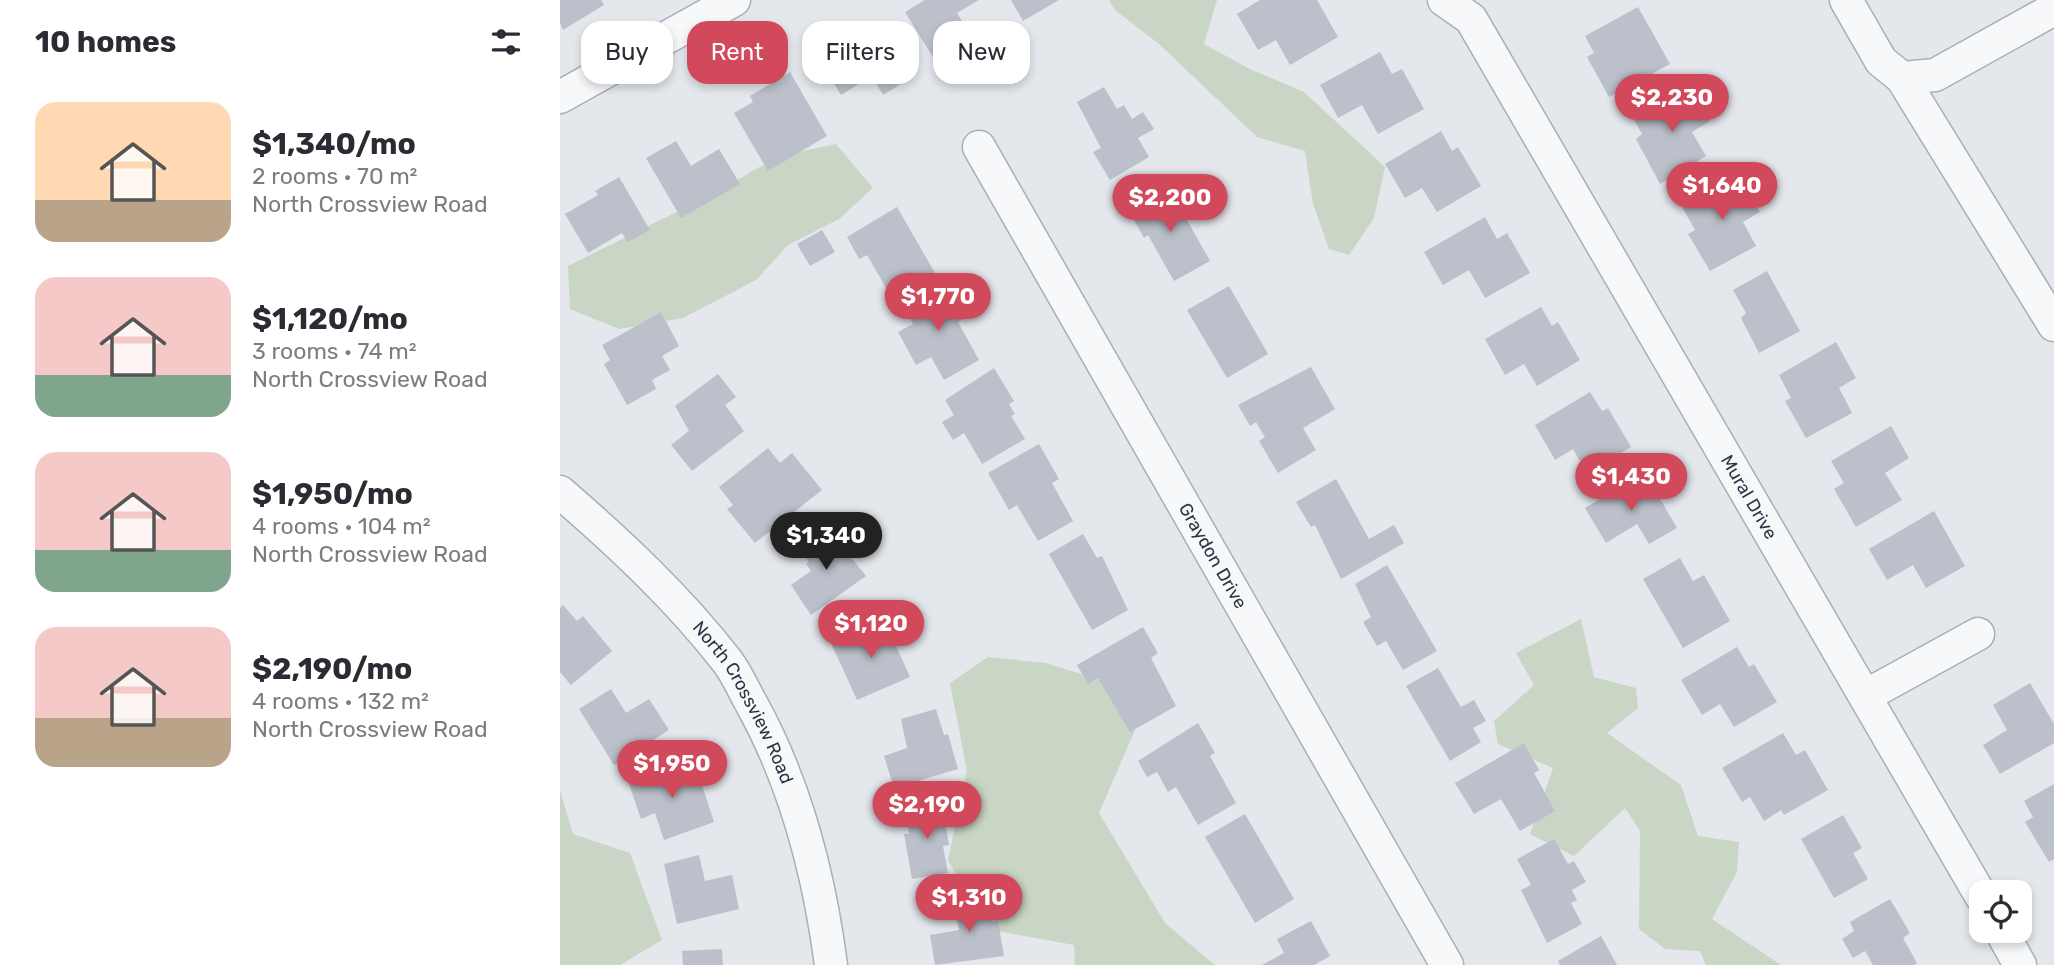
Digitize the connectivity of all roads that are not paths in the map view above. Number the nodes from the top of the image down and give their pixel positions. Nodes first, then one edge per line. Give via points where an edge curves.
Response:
1 (734, 0) edge
2 (1444, 0) edge
3 (1846, 0) edge
4 (2054, 9) edge
5 (1902, 78) junction
6 (560, 97) edge
7 (979, 148) dead end
8 (2054, 325) edge
9 (560, 492) edge
10 (1978, 634) dead end
11 (1867, 695) junction
12 (1972, 880) edge
13 (2008, 943) edge
14 (831, 965) edge
15 (1447, 965) edge
16 (2020, 965) edge

1 - 6 street
2 - 11 street, Mural Drive via 1471,19
3 - 5 street via 1881,61
4 - 5 street via 1935,75
5 - 8 street
7 - 15 street, Graydon Drive
9 - 14 street, North Crossview Road via 641,563 729,663 790,785 822,896
10 - 11 street
11 - 12 street, Mural Drive
13 - 16 street

